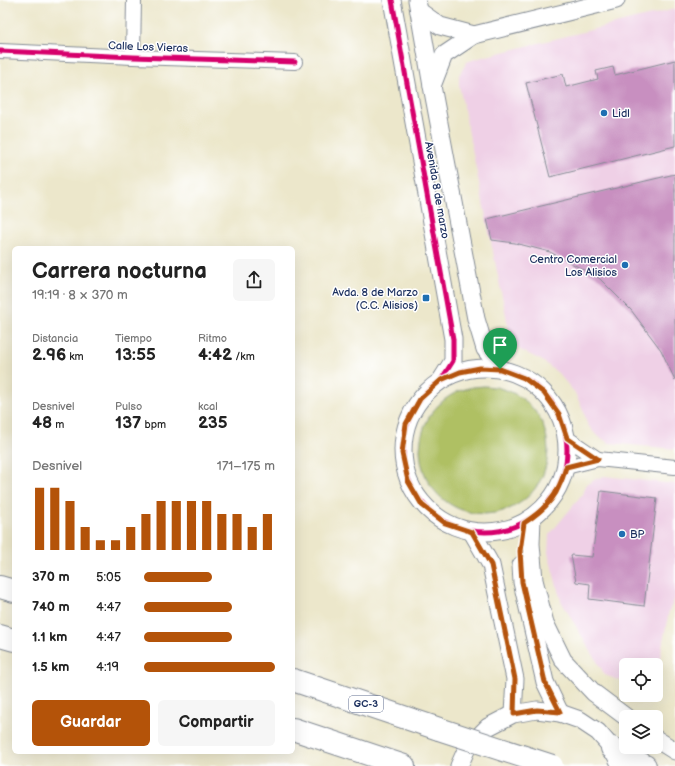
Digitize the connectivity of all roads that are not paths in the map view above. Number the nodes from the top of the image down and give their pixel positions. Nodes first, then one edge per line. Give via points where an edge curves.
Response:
1 (134, 0) edge
2 (392, 0) edge
3 (616, 0) edge
4 (418, 6) edge
5 (474, 35) junction
6 (0, 51) edge
7 (133, 57) junction
8 (295, 62) dead end
9 (432, 86) junction
10 (500, 369) junction
11 (441, 380) junction
12 (567, 438) junction
13 (598, 459) junction
14 (566, 467) junction
15 (675, 467) edge
16 (528, 521) junction
17 (472, 532) junction
18 (0, 588) edge
19 (12, 591) edge
20 (0, 636) edge
21 (12, 639) edge
22 (295, 681) edge
23 (560, 712) junction
24 (619, 712) edge
25 (514, 714) junction
26 (295, 730) edge
27 (663, 743) edge
28 (675, 751) edge
29 (616, 757) edge
30 (404, 766) edge
31 (458, 766) edge
32 (552, 766) edge
33 (645, 766) edge

1 - 7 street
2 - 11 street, Avenida 8 de marzo via 453,339 453,360
3 - 5 street
4 - 5 street via 440,26
4 - 9 street, Avenida 8 de marzo
5 - 9 street via 444,55
6 - 7 street, Calle Los Vieras
7 - 8 street, Calle Los Vieras
9 - 10 street, Avenida 8 de marzo via 476,319 485,349
10 - 11 street via 480,368 460,372
10 - 12 street via 524,378 544,393 559,414
11 - 17 street via 420,399 406,424 403,460 408,481 422,505 445,523
12 - 13 street
12 - 14 street
13 - 14 street
13 - 15 street
14 - 16 street via 559,488 547,505
16 - 17 street via 499,532
16 - 23 street via 520,551 522,582 545,682
16 - 24 street via 534,580 545,623 563,660 594,693
17 - 25 street via 491,565 515,679
18 - 19 highway
20 - 21 highway
22 - 32 highway, GC-3, bridge
23 - 25 street via 537,710
23 - 29 street via 580,720 598,732
25 - 31 street via 488,727 467,748
26 - 30 highway
27 - 28 street
29 - 33 highway

